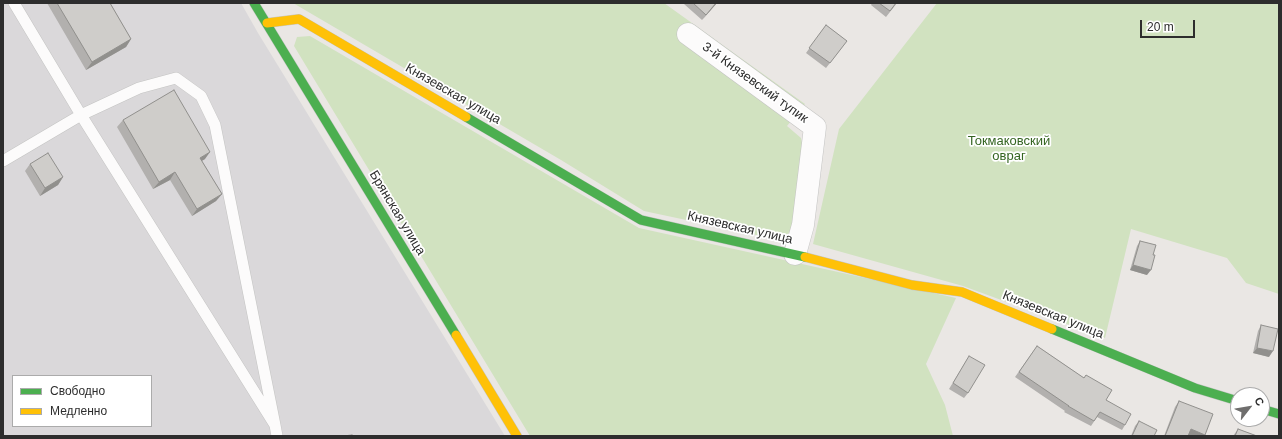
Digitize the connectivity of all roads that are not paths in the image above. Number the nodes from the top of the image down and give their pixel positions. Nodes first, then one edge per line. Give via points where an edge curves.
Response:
1 (14, 3) edge
2 (254, 3) edge
3 (267, 23) junction
4 (688, 34) dead end
5 (81, 115) junction
6 (3, 161) edge
7 (795, 254) junction
8 (1230, 399) edge
9 (276, 431) edge
10 (517, 436) edge

1 - 5 lane
2 - 3 street, Брянская улица
3 - 7 street, Князевская улица via 299,19 641,220
3 - 10 street, Брянская улица
4 - 7 street, 3-й Князевский тупик via 815,127 803,226
5 - 6 lane
5 - 9 lane
5 - 9 lane via 139,88 176,78 201,96 215,125
7 - 8 street, Князевская улица via 912,286 962,292 1195,388

